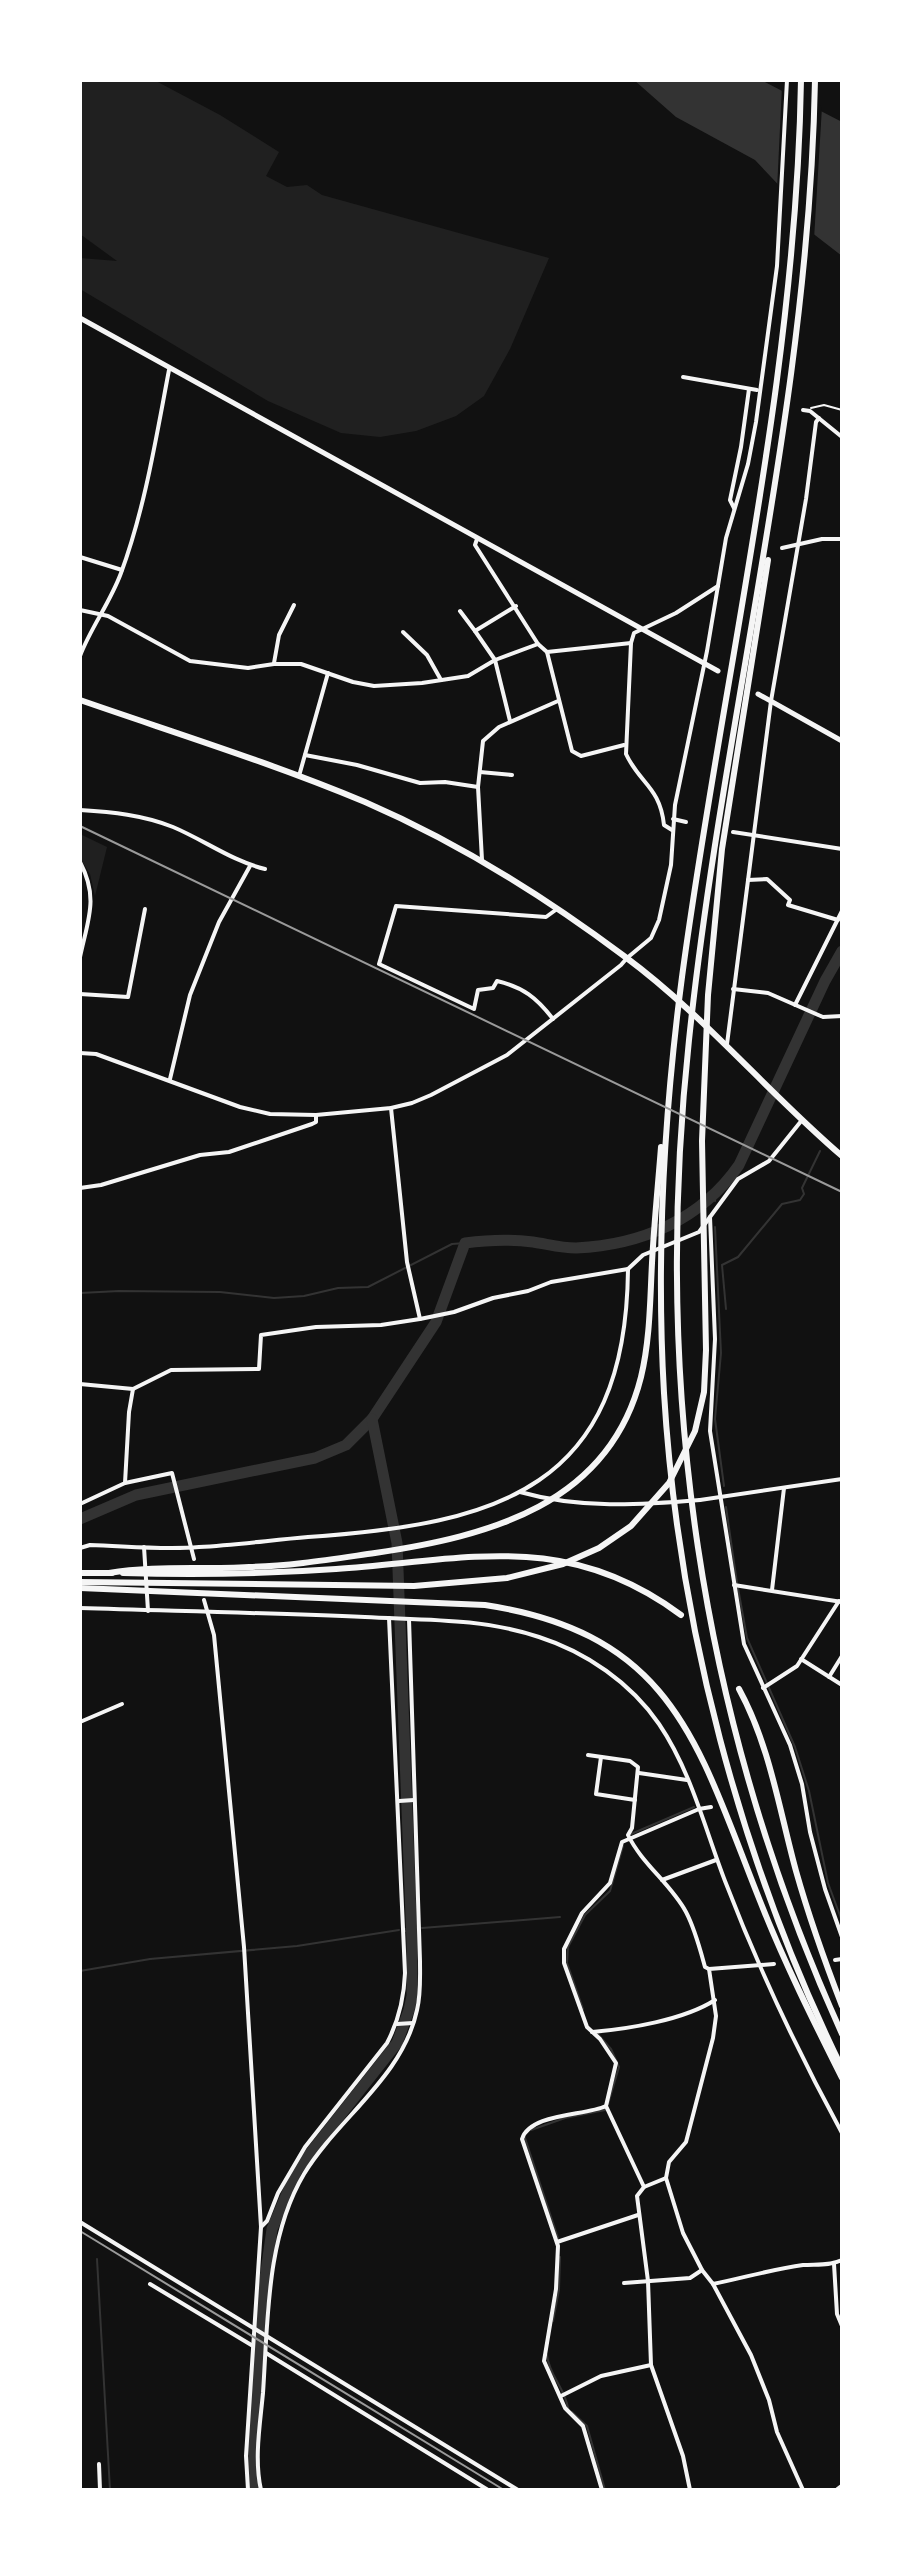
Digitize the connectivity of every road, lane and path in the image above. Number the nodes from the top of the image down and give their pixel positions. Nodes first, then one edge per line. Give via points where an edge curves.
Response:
1 (787, 80) edge
2 (801, 80) edge
3 (815, 80) edge
4 (80, 318) edge
5 (169, 370) junction
6 (683, 377) dead end
7 (749, 389) junction
8 (757, 390) dead end
9 (803, 410) dead end
10 (810, 410) junction
11 (842, 410) edge
12 (819, 418) junction
13 (842, 437) edge
14 (779, 469) junction
15 (734, 508) junction
16 (477, 539) junction
17 (842, 539) edge
18 (799, 545) junction
19 (782, 548) dead end
20 (80, 557) edge
21 (122, 570) junction
22 (718, 586) junction
23 (294, 605) dead end
24 (516, 606) junction
25 (80, 610) edge
26 (460, 611) dead end
27 (101, 614) junction
28 (641, 630) junction
29 (475, 631) junction
30 (403, 632) dead end
31 (631, 643) junction
32 (538, 644) junction
33 (547, 652) junction
34 (80, 656) edge
35 (495, 660) junction
36 (274, 664) junction
37 (704, 664) junction
38 (718, 671) dead end
39 (328, 673) junction
40 (441, 680) junction
41 (758, 694) dead end
42 (80, 700) edge
43 (558, 701) junction
44 (771, 701) junction
45 (510, 721) junction
46 (842, 741) edge
47 (625, 744) junction
48 (305, 755) junction
49 (480, 772) junction
50 (512, 775) dead end
51 (299, 776) junction
52 (478, 787) junction
53 (80, 810) edge
54 (673, 819) junction
55 (686, 822) dead end
56 (672, 830) junction
57 (733, 832) dead end
58 (754, 834) junction
59 (842, 849) edge
60 (80, 862) edge
61 (482, 862) junction
62 (250, 866) junction
63 (265, 869) dead end
64 (748, 880) junction
65 (145, 909) dead end
66 (557, 909) junction
67 (842, 911) edge
68 (80, 919) edge
69 (88, 919) junction
70 (838, 920) junction
71 (80, 957) edge
72 (627, 958) junction
73 (842, 983) edge
74 (733, 989) junction
75 (80, 994) edge
76 (842, 995) edge
77 (796, 1005) junction
78 (842, 1016) edge
79 (553, 1019) junction
80 (675, 1037) junction
81 (727, 1044) junction
82 (80, 1052) edge
83 (170, 1079) junction
84 (391, 1108) junction
85 (316, 1115) junction
86 (802, 1120) junction
87 (842, 1156) edge
88 (80, 1188) edge
89 (710, 1217) junction
90 (628, 1269) junction
91 (420, 1319) junction
92 (80, 1384) edge
93 (133, 1389) junction
94 (842, 1479) edge
95 (125, 1483) junction
96 (784, 1488) junction
97 (519, 1492) junction
98 (719, 1498) junction
99 (80, 1504) edge
100 (144, 1547) junction
101 (80, 1548) edge
102 (191, 1548) junction
103 (194, 1559) dead end
104 (153, 1571) junction
105 (80, 1573) edge
106 (80, 1585) edge
107 (734, 1585) junction
108 (154, 1586) junction
109 (772, 1590) junction
110 (204, 1600) dead end
111 (840, 1601) edge
112 (80, 1608) edge
113 (148, 1611) junction
114 (207, 1611) junction
115 (681, 1615) dead end
116 (391, 1618) junction
117 (407, 1619) junction
118 (842, 1656) edge
119 (801, 1659) junction
120 (829, 1677) junction
121 (842, 1685) edge
122 (766, 1686) junction
123 (739, 1689) dead end
124 (122, 1704) dead end
125 (80, 1722) edge
126 (588, 1755) dead end
127 (601, 1757) junction
128 (639, 1773) junction
129 (687, 1780) junction
130 (802, 1784) junction
131 (792, 1788) dead end
132 (413, 1800) junction
133 (635, 1800) junction
134 (400, 1801) junction
135 (711, 1807) dead end
136 (699, 1809) junction
137 (630, 1838) junction
138 (717, 1859) junction
139 (662, 1880) junction
140 (842, 1937) edge
141 (842, 1959) edge
142 (835, 1960) dead end
143 (774, 1964) dead end
144 (759, 1965) junction
145 (709, 1969) junction
146 (715, 2000) junction
147 (842, 2006) edge
148 (412, 2023) junction
149 (399, 2024) junction
150 (592, 2032) junction
151 (842, 2034) edge
152 (842, 2068) edge
153 (842, 2078) edge
154 (606, 2106) junction
155 (842, 2133) edge
156 (666, 2178) junction
157 (644, 2187) junction
158 (639, 2215) junction
159 (80, 2222) edge
160 (261, 2227) junction
161 (557, 2242) junction
162 (842, 2260) edge
163 (834, 2264) junction
164 (702, 2270) junction
165 (648, 2281) junction
166 (624, 2283) dead end
167 (150, 2284) dead end
168 (713, 2284) junction
169 (842, 2326) edge
170 (254, 2330) junction
171 (266, 2337) junction
172 (253, 2346) junction
173 (266, 2353) junction
174 (651, 2365) junction
175 (561, 2396) junction
176 (99, 2464) dead end
177 (100, 2490) edge
178 (248, 2490) edge
179 (261, 2490) edge
180 (488, 2490) edge
181 (518, 2490) edge
182 (602, 2490) edge
183 (690, 2490) edge
184 (803, 2490) edge

1 - 15 street via 777,266 764,374 748,464
2 - 80 highway via 795,216 778,377
3 - 14 highway via 808,217
4 - 5 main road
5 - 16 main road
5 - 21 street
6 - 7 street
7 - 8 street
7 - 15 street via 730,500
9 - 10 street
10 - 11 lane via 824,405
10 - 12 street
12 - 13 street
12 - 18 street
14 - 108 highway via 722,849 702,1141 706,1372 701,1413 678,1468 659,1497 599,1548 507,1578 414,1586
14 - 151 highway via 695,986 680,1141 679,1387 713,1641 747,1779 795,1924
15 - 22 street
16 - 24 street via 475,545
16 - 28 main road
17 - 18 street
18 - 19 street
18 - 44 street
20 - 21 street
21 - 27 street
22 - 28 street
22 - 37 street
23 - 36 street via 279,635
24 - 29 street
24 - 32 street
25 - 27 street
26 - 29 street
27 - 34 street
27 - 36 street via 190,661 248,668
28 - 31 street
28 - 37 main road
29 - 35 street
30 - 40 street via 427,655
31 - 33 street
31 - 47 street
32 - 33 street
32 - 35 street
33 - 43 street
35 - 40 street via 468,676
35 - 45 street
36 - 39 street via 301,664
37 - 38 main road
37 - 54 street
39 - 40 street via 374,686
39 - 48 street
41 - 44 main road
42 - 51 highway
43 - 45 street
43 - 47 street via 572,751 581,756
44 - 46 main road
44 - 58 street
45 - 49 street via 483,741
47 - 56 street via 630,763 653,790 664,825
48 - 51 street
48 - 52 street via 420,783
49 - 50 street
49 - 52 street
51 - 61 highway via 379,809
52 - 61 street
53 - 62 street via 136,815
54 - 55 street
54 - 56 street
56 - 72 street via 671,865 659,920 651,938
57 - 58 street
58 - 59 street
58 - 64 street
60 - 69 street via 91,884
61 - 66 highway
62 - 63 street
62 - 83 street via 219,922 190,995
64 - 70 street via 767,879 790,900 788,905
64 - 74 street
65 - 75 street via 128,997
66 - 72 highway
66 - 79 street via 546,917 396,906 379,964 474,1009 481,988 493,988 497,981 516,986 537,998
67 - 70 street
68 - 69 street
69 - 71 street
70 - 77 street
72 - 79 street
72 - 81 highway
73 - 76 street
74 - 77 street via 768,993
74 - 81 street
77 - 78 street via 828,1018
79 - 84 street via 507,1055 431,1095
80 - 104 highway via 648,1336 634,1400 598,1459 564,1492 533,1512 475,1534 397,1550 251,1567
80 - 152 highway via 662,1257 664,1389 676,1511 696,1627 733,1782 783,1930
81 - 86 highway
82 - 83 street
83 - 85 street via 255,1110
84 - 85 street
84 - 91 street via 407,1262
85 - 88 street via 312,1124 245,1148
86 - 87 highway
86 - 89 street via 769,1161 738,1179
89 - 90 street via 699,1232 643,1255
89 - 98 street via 715,1339 710,1420
90 - 91 street via 551,1282
90 - 97 street via 623,1343 603,1407 556,1470
91 - 93 street via 261,1335 259,1369 171,1370
92 - 93 street
93 - 95 street
94 - 96 street
95 - 99 street
95 - 102 street via 172,1474
96 - 98 street
96 - 109 street
97 - 98 street via 572,1504 632,1506
97 - 102 street via 489,1506 402,1528
98 - 107 street
100 - 101 street
100 - 102 street
100 - 113 street
102 - 103 street
104 - 105 highway
104 - 115 highway via 300,1572 481,1555 529,1556 602,1570
106 - 108 highway
107 - 109 street
107 - 122 street via 744,1644
108 - 153 highway via 485,1605 555,1621 615,1651 658,1690 692,1736 766,1917
109 - 111 street
110 - 114 street
111 - 119 street
112 - 113 street
113 - 114 street
114 - 116 street
114 - 160 street via 214,1635 244,1950
116 - 117 street
116 - 134 street
117 - 129 street via 516,1631 598,1665 649,1710
117 - 132 street
118 - 120 street
119 - 120 street
119 - 122 street
120 - 121 street
122 - 130 street
123 - 147 highway via 764,1744 804,1897
124 - 125 street
126 - 127 street
127 - 128 street via 634,1762
127 - 133 street via 596,1794
128 - 129 street
128 - 133 street
129 - 136 street
130 - 131 street
130 - 140 street via 821,1875
132 - 134 street
132 - 148 street via 420,1961 418,2008
133 - 137 street
134 - 149 street via 405,1973
135 - 136 street
136 - 137 street
136 - 138 street
137 - 139 street
137 - 150 street via 619,1847 610,1883 582,1913 564,1949 564,1963
138 - 139 street
138 - 144 street
139 - 145 street via 686,1912
141 - 142 street
143 - 144 street
144 - 145 street
144 - 155 street
145 - 146 street
146 - 150 street via 650,2022
146 - 156 street via 713,2038 688,2134 669,2162
148 - 149 street
148 - 171 street via 390,2067 318,2151 293,2193 281,2227
149 - 160 street via 305,2147
150 - 154 street via 617,2067
154 - 157 street
154 - 161 street via 561,2116 522,2135
156 - 157 street
156 - 164 street via 683,2233
157 - 158 street via 637,2196
158 - 161 street
158 - 165 street
159 - 170 street
160 - 170 street
161 - 175 street via 556,2289 544,2355
162 - 163 street
163 - 168 street
163 - 169 street
164 - 165 street via 690,2278
164 - 168 street
165 - 166 street
165 - 174 street
167 - 172 street
168 - 184 street via 751,2355
170 - 171 street
170 - 172 street
171 - 173 street
171 - 181 street
172 - 178 street
173 - 179 street via 257,2463
173 - 180 street
174 - 175 street via 601,2376
174 - 183 street
175 - 182 street via 568,2414 583,2426
176 - 177 street

